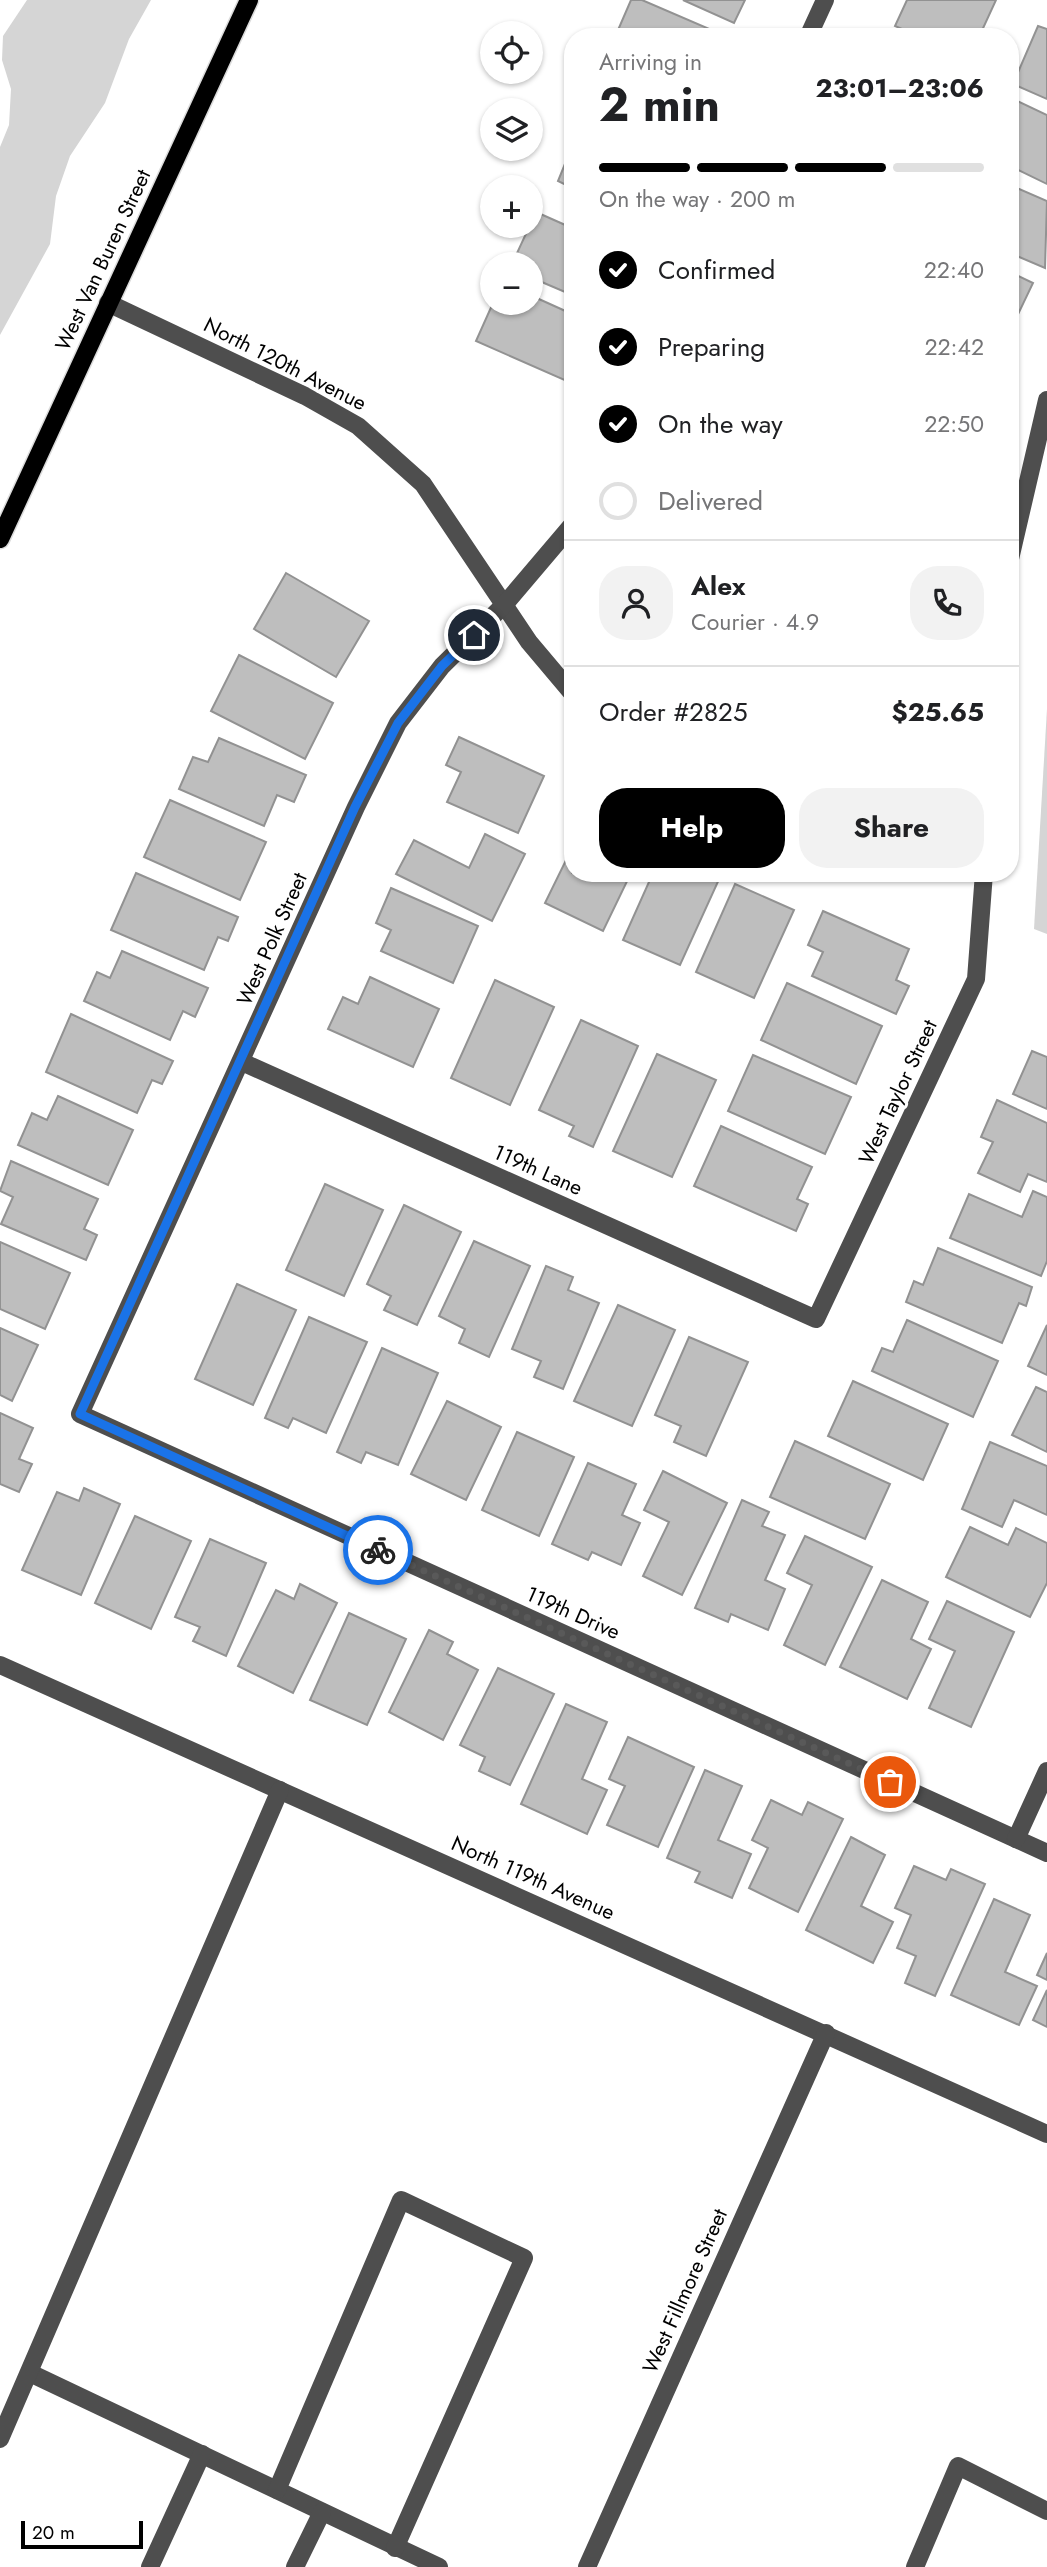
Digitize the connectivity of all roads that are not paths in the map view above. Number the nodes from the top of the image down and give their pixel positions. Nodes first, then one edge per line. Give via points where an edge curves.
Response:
1 (248, 0) edge
2 (825, 0) edge
3 (812, 28) edge
4 (108, 303) junction
5 (1047, 400) edge
6 (1019, 520) edge
7 (564, 534) edge
8 (0, 539) edge
9 (505, 604) junction
10 (564, 684) edge
11 (983, 882) edge
12 (242, 1062) junction
13 (816, 1320) joint
14 (80, 1414) joint
15 (0, 1665) edge
16 (1047, 1771) edge
17 (280, 1790) junction
18 (1016, 1839) junction
19 (1047, 1853) edge
20 (825, 2033) junction
21 (1047, 2134) edge
22 (30, 2373) junction
23 (0, 2439) edge
24 (202, 2454) junction
25 (277, 2490) junction
26 (1047, 2511) edge
27 (322, 2512) junction
28 (395, 2548) junction
29 (150, 2567) edge
30 (295, 2567) edge
31 (439, 2567) edge
32 (587, 2567) edge
33 (915, 2567) edge

1 - 4 main road, West Van Buren Street
2 - 3 street
4 - 8 main road, West Van Buren Street
4 - 9 street, North 120th Avenue via 305,396 358,426 423,484
5 - 6 street
7 - 9 street, West Polk Street
9 - 10 street, North 120th Avenue
9 - 12 street, West Polk Street via 442,666 398,723 355,807
11 - 13 street, West Taylor Street via 976,979
12 - 13 street, 119th Lane
12 - 14 street, West Polk Street
14 - 18 street, 119th Drive
15 - 17 street, North 119th Avenue
16 - 18 street
17 - 20 street, North 119th Avenue
17 - 22 street
18 - 19 street, 119th Drive
20 - 21 street, North 119th Avenue
20 - 32 street, West Fillmore Street
22 - 23 street
22 - 24 street
24 - 25 street
24 - 29 street
25 - 27 street
25 - 28 street via 401,2200 524,2258
26 - 33 street via 958,2466
27 - 28 street
27 - 30 street
28 - 31 street

